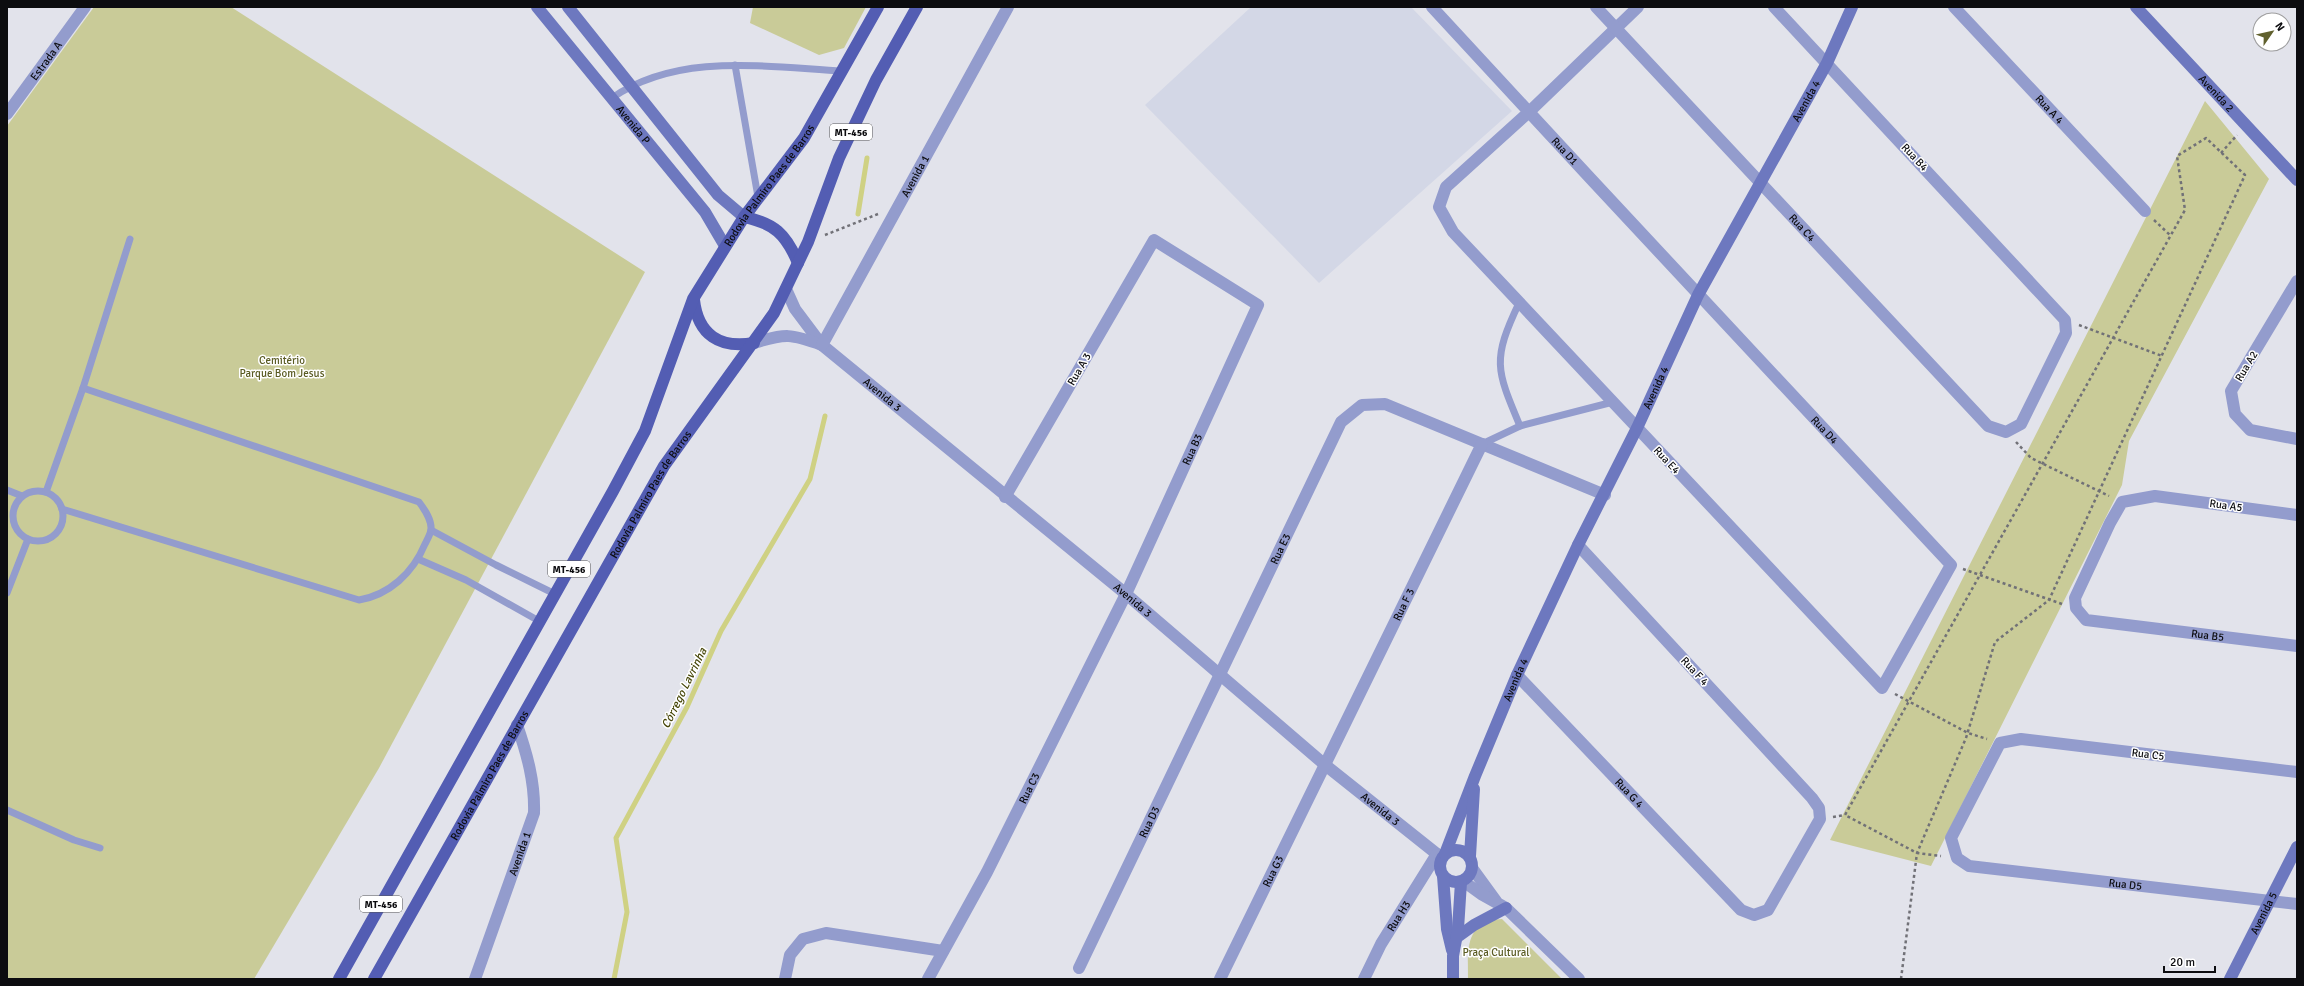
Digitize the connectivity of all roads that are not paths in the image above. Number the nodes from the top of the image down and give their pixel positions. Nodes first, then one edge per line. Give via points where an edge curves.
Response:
1 (85, 7) edge
2 (537, 7) edge
3 (568, 7) edge
4 (878, 7) edge
5 (918, 7) edge
6 (1008, 7) edge
7 (1432, 7) edge
8 (1596, 7) edge
9 (1638, 7) edge
10 (1774, 7) edge
11 (1852, 7) edge
12 (1954, 7) edge
13 (2136, 7) edge
14 (1616, 28) junction
15 (1827, 63) junction
16 (735, 65) junction
17 (843, 71) junction
18 (630, 85) junction
19 (612, 98) junction
20 (1529, 112) junction
21 (7, 114) edge
22 (2297, 180) edge
23 (1762, 183) junction
24 (758, 197) junction
25 (2145, 211) road end
26 (744, 217) junction
27 (130, 239) dead end
28 (725, 246) junction
29 (798, 263) junction
30 (2297, 281) edge
31 (786, 289) junction
32 (1698, 295) junction
33 (694, 299) junction
34 (1519, 304) junction
35 (1258, 305) joint
36 (754, 343) junction
37 (822, 345) junction
38 (83, 388) junction
39 (1613, 402) junction
40 (1520, 426) junction
41 (1637, 428) junction
42 (2006, 432) joint
43 (2297, 439) edge
44 (1482, 444) junction
45 (7, 490) edge
46 (46, 492) junction
47 (1605, 495) junction
48 (22, 496) junction
49 (1005, 497) junction
50 (62, 509) junction
51 (2297, 514) edge
52 (431, 530) junction
53 (28, 539) junction
54 (1578, 545) junction
55 (418, 559) junction
56 (7, 593) edge
57 (555, 594) junction
58 (1126, 594) junction
59 (2076, 608) joint
60 (539, 621) junction
61 (2297, 646) edge
62 (1220, 676) junction
63 (1517, 676) junction
64 (1882, 688) joint
65 (517, 725) junction
66 (1324, 764) junction
67 (2297, 772) edge
68 (1474, 776) junction
69 (7, 810) edge
70 (2297, 847) edge
71 (100, 848) dead end
72 (1441, 855) junction
73 (1957, 858) joint
74 (1471, 862) junction
75 (1443, 876) junction
76 (1462, 881) junction
77 (2270, 900) junction
78 (2297, 904) edge
79 (1502, 906) junction
80 (1740, 910) joint
81 (1456, 938) junction
82 (943, 951) junction
83 (1453, 956) junction
84 (1078, 968) dead end
85 (339, 979) edge
86 (374, 979) edge
87 (475, 979) edge
88 (784, 979) edge
89 (928, 979) edge
90 (1220, 979) edge
91 (1364, 979) edge
92 (1453, 979) edge
93 (1579, 979) edge
94 (2230, 979) edge

1 - 21 street, Estrada A
2 - 19 street, Avenida P
3 - 18 street, Avenida P
4 - 17 main road, Rodovia Palmiro Paes de Barros / MT-456
5 - 29 main road, Rodovia Palmiro Paes de Barros / MT-456 via 876,80 839,158
6 - 37 street, Avenida 1
7 - 20 street, Rua D1
8 - 14 street, Rua C4
9 - 14 street, Rua E4
10 - 15 street, Rua B4
11 - 15 street, Avenida 4
12 - 25 street, Rua A 4
13 - 22 street, Avenida 2
14 - 20 street, Rua E4
14 - 23 street, Rua C4
15 - 23 street, Avenida 4
15 - 42 street, Rua B4 via 2065,320 2066,333 2021,424
16 - 17 lane
16 - 18 lane via 698,67 662,74
16 - 24 lane
17 - 24 main road, Rodovia Palmiro Paes de Barros / MT-456 via 804,138
18 - 19 lane
18 - 26 street, Avenida P via 718,195
19 - 28 street, Avenida P via 705,212
20 - 32 street, Rua D1
20 - 34 street, Rua E4 via 1446,187 1439,207 1453,232
23 - 32 street, Avenida 4
23 - 42 street, Rua C4 via 1988,426
24 - 26 main road, Rodovia Palmiro Paes de Barros / MT-456
26 - 28 main road, Rodovia Palmiro Paes de Barros / MT-456
26 - 29 main road via 762,221 778,230 790,245
27 - 38 lane
28 - 33 main road, Rodovia Palmiro Paes de Barros / MT-456
29 - 31 main road, Rodovia Palmiro Paes de Barros / MT-456
30 - 43 street, Rua A2 via 2231,391 2235,414 2250,430
31 - 36 main road, Rodovia Palmiro Paes de Barros / MT-456
31 - 37 street via 795,309
32 - 41 street, Avenida 4
32 - 64 street, Rua D4 via 1951,565
33 - 36 main road via 695,313 712,337 725,344 739,346
33 - 57 main road, Rodovia Palmiro Paes de Barros / MT-456 via 644,431
34 - 39 street, Rua E4
34 - 40 lane via 1504,335 1499,358 1504,389
35 - 49 street, Rua A 3 via 1154,240
35 - 58 street, Rua B3
36 - 37 street via 780,335 790,335
36 - 65 main road, Rodovia Palmiro Paes de Barros / MT-456 via 664,466
37 - 49 street, Avenida 3
38 - 46 lane
38 - 52 lane via 419,502 428,515
39 - 40 lane
39 - 41 street, Rua E4
40 - 44 lane
41 - 47 street, Avenida 4
41 - 64 street, Rua E4
44 - 47 street
44 - 62 street, Rua E3 via 1386,404 1362,405 1341,422
44 - 66 street, Rua F 3
45 - 48 lane
46 - 48 lane via 30,492
46 - 50 lane via 54,496
47 - 54 street, Avenida 4
48 - 53 lane via 14,511 14,519 21,534
49 - 58 street, Avenida 3
50 - 53 lane via 62,525 52,537 36,541
50 - 55 lane via 359,600 373,597 393,586
51 - 59 street, Rua A5 via 2155,496 2122,502 2076,598
52 - 55 lane
52 - 57 lane
53 - 56 lane
54 - 63 street, Avenida 4
54 - 80 street, Rua F 4 via 1819,808 1820,819 1768,910 1754,915
55 - 60 lane via 466,580
57 - 60 main road, Rodovia Palmiro Paes de Barros / MT-456
58 - 62 street, Avenida 3
58 - 82 street, Rua C3 via 987,872
59 - 61 street, Rua B5 via 2086,620 2118,626
60 - 85 main road, Rodovia Palmiro Paes de Barros / MT-456
62 - 66 street, Avenida 3
62 - 84 street, Rua D3
63 - 68 street, Avenida 4
63 - 80 street, Rua G 4
65 - 86 main road, Rodovia Palmiro Paes de Barros / MT-456
65 - 87 street, Avenida 1 via 528,759 534,793 534,813
66 - 72 street, Avenida 3
66 - 90 street, Rua G3
67 - 73 street, Rua C5 via 2021,739 2000,743 1951,838
68 - 72 street, Avenida 4
68 - 74 street, Avenida 4
69 - 71 lane via 74,840
70 - 77 street, Avenida 5
72 - 74 street via 1453,850 1462,851
72 - 75 street
72 - 91 street, Rua H3 via 1381,944
73 - 77 street, Rua D5 via 1969,866
74 - 76 street via 1470,875
74 - 79 street
75 - 76 street via 1448,880
75 - 83 street via 1447,929
76 - 79 street
76 - 81 street
77 - 78 street, Rua D5
77 - 94 street, Avenida 5
79 - 81 street
79 - 93 street
81 - 83 street
82 - 88 street via 826,933 803,939 790,956
82 - 89 street, Rua C3
83 - 92 street

